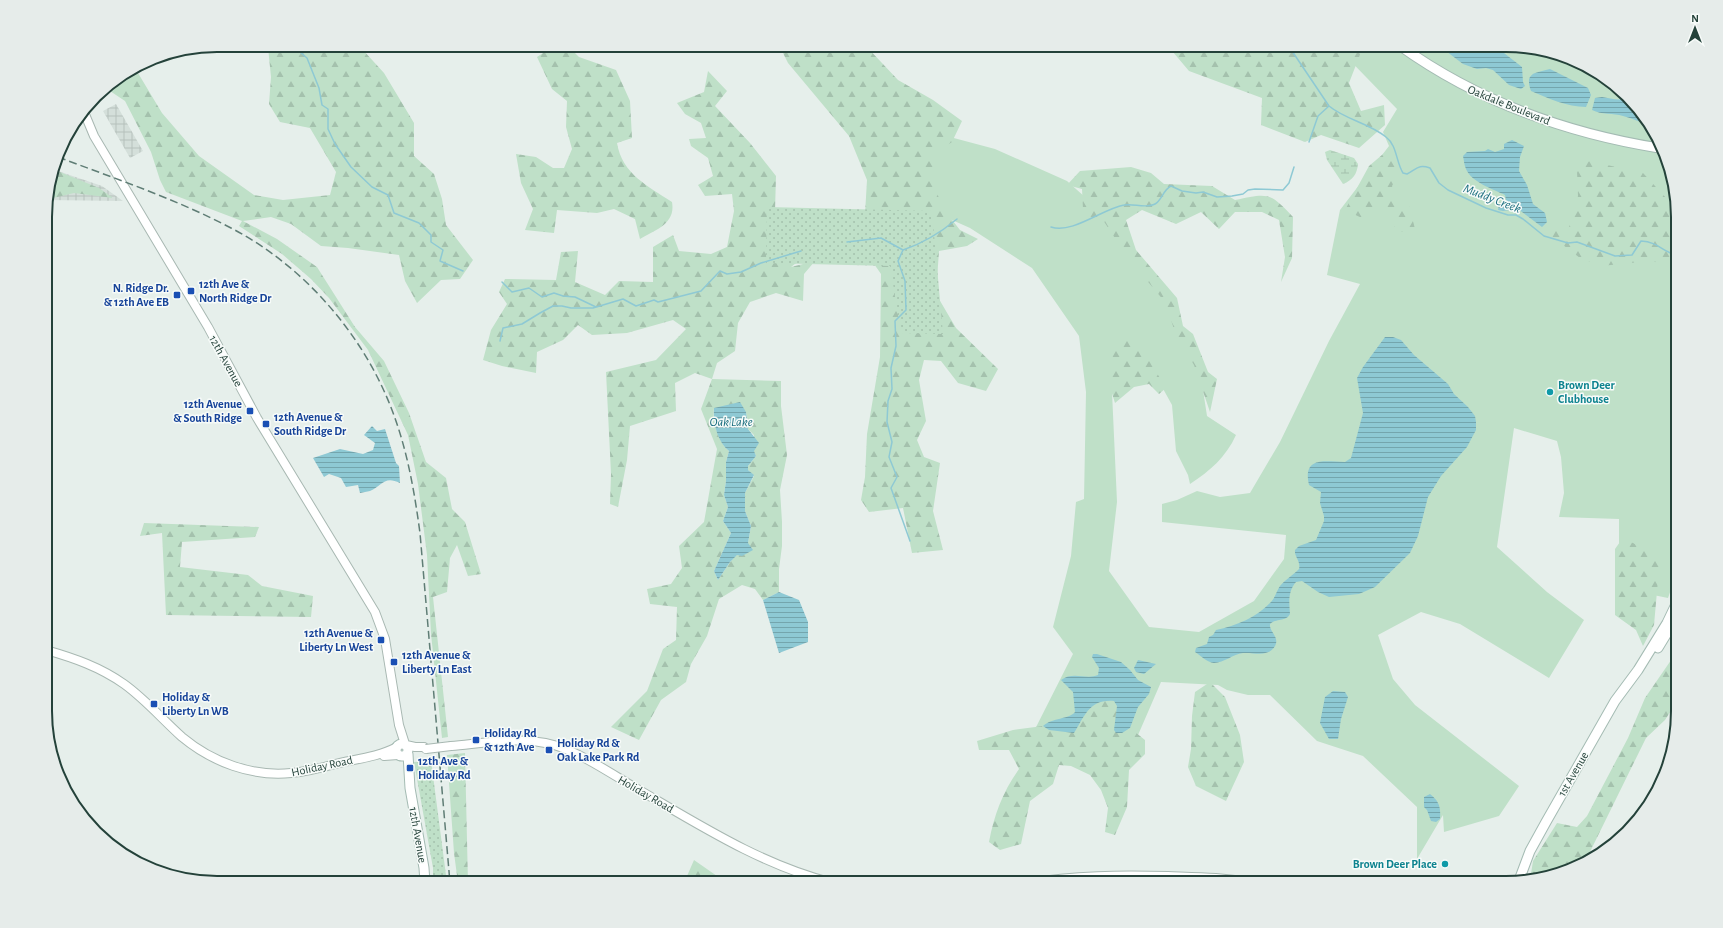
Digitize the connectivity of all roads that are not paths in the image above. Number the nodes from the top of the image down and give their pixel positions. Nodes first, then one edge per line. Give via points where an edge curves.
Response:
1 (1410, 52) edge
2 (86, 116) edge
3 (1630, 143) junction
4 (1655, 147) edge
5 (1657, 152) edge
6 (1671, 615) edge
7 (1671, 627) edge
8 (52, 652) edge
9 (1638, 670) junction
10 (402, 750) junction
11 (425, 876) edge
12 (812, 876) edge
13 (1093, 876) edge
14 (1166, 876) edge
15 (1521, 876) edge

1 - 3 main road, Oakdale Boulevard via 1454,81 1508,107 1560,126
2 - 10 street, 12th Avenue via 94,136 208,328 257,418 370,602 385,639
3 - 4 main road, Oakdale Boulevard
3 - 5 main road, Oakdale Boulevard
6 - 9 main road, 1st Avenue
7 - 9 main road, 1st Avenue via 1658,648
8 - 10 street, Holiday Road via 112,676 135,692 196,747 214,758 246,770 263,774 292,773
9 - 15 main road, 1st Avenue via 1611,707 1530,851
10 - 11 main road, 12th Avenue
10 - 12 street, Holiday Road, bridge via 514,740 554,745 587,760 737,846 778,865
13 - 14 street

